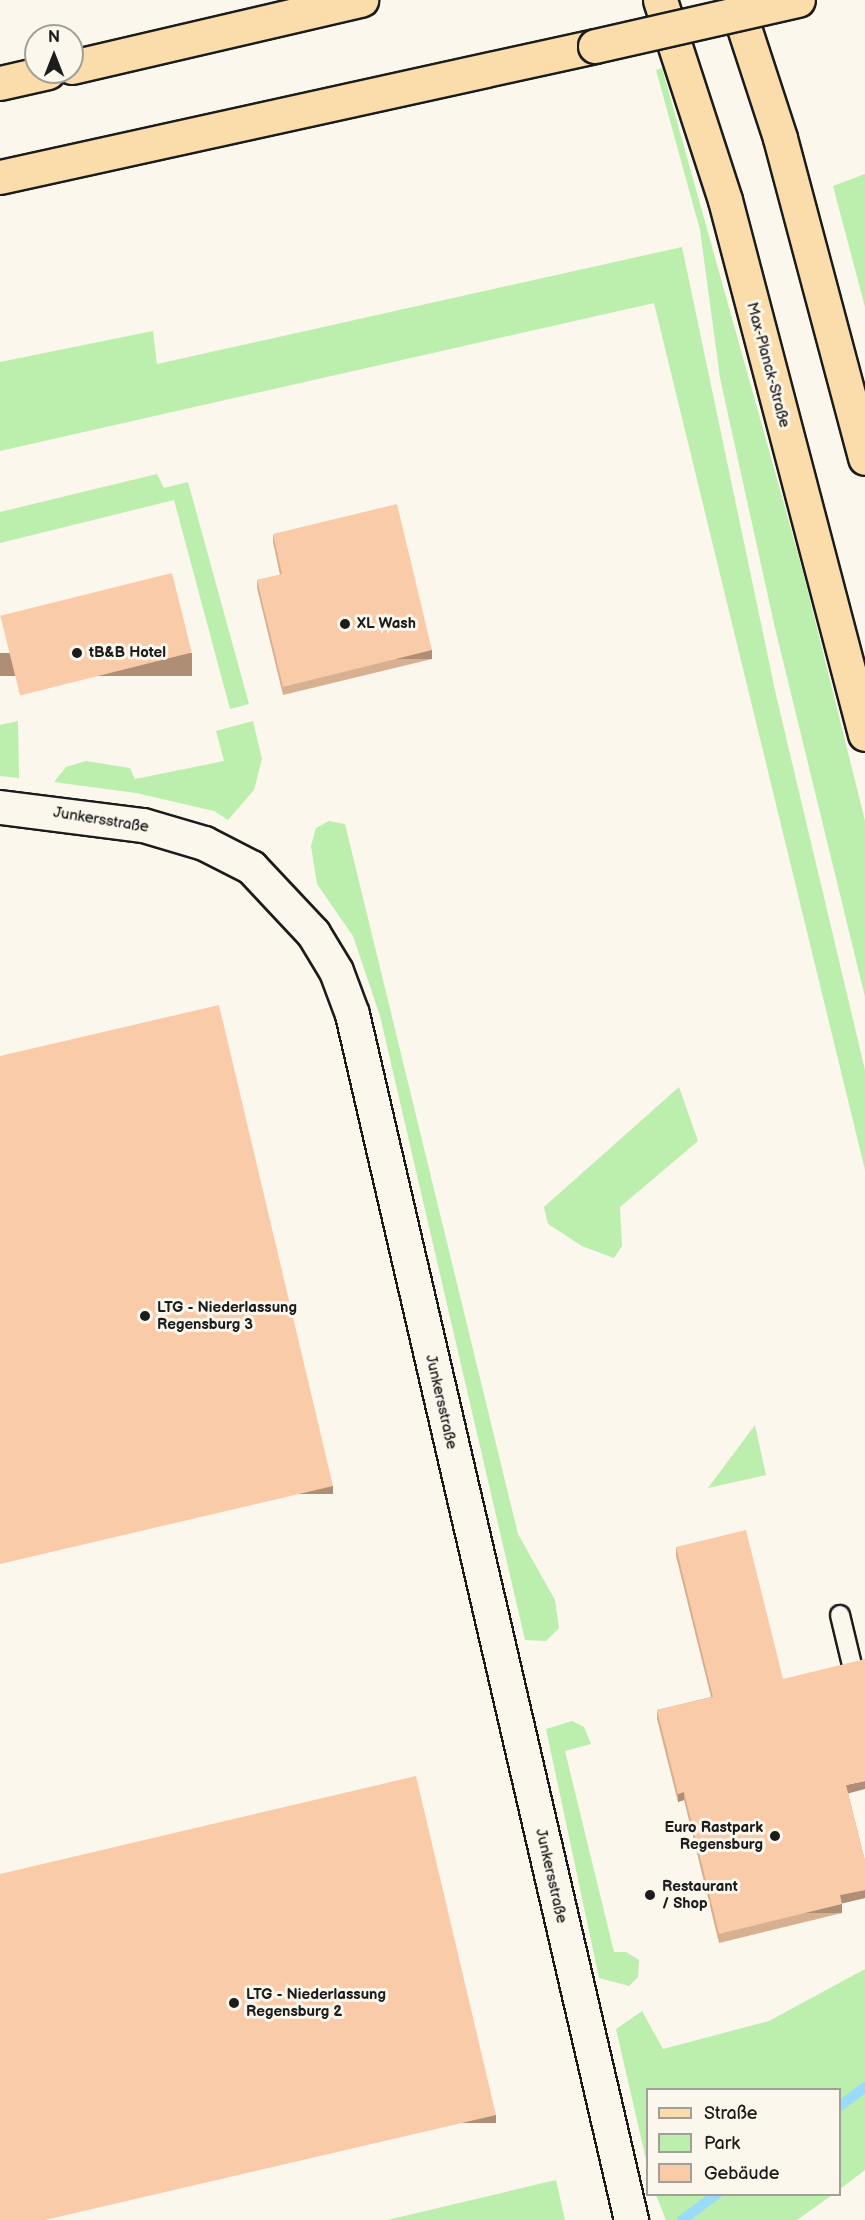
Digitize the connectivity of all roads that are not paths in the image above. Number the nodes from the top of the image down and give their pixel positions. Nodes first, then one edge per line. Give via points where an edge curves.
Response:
1 (362, 0) edge
2 (660, 0) edge
3 (735, 0) edge
4 (798, 0) edge
5 (84, 63) edge
6 (24, 78) edge
7 (0, 83) edge
8 (0, 177) edge
9 (865, 458) edge
10 (865, 734) edge
11 (0, 807) edge
12 (840, 1615) dead end
13 (865, 1719) edge
14 (631, 2220) edge

1 - 5 main road
2 - 10 main road, Max-Planck-Straße via 725,200
3 - 9 main road via 780,138
4 - 8 main road, bridge
6 - 7 main road
11 - 14 street, Junkersstraße via 143,825 204,843 251,867 313,933 336,971 352,1014
12 - 13 lane

